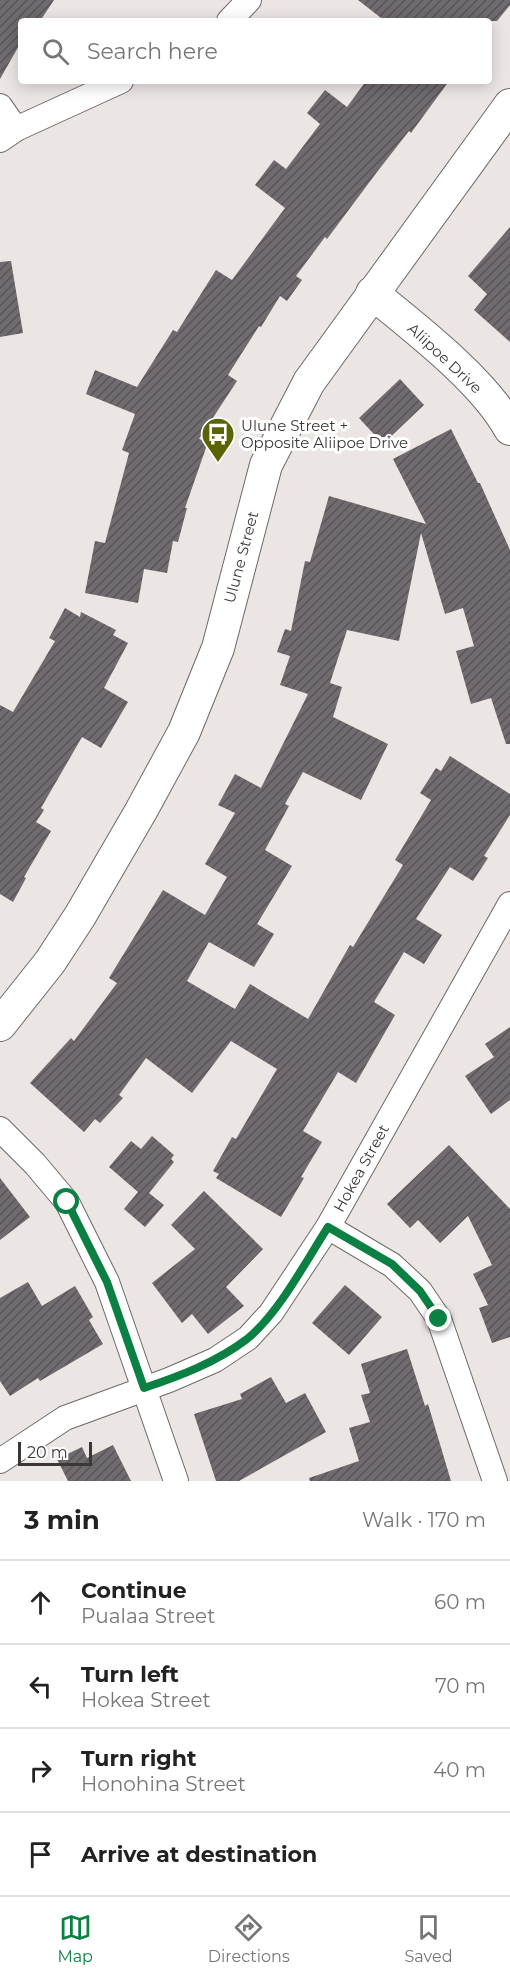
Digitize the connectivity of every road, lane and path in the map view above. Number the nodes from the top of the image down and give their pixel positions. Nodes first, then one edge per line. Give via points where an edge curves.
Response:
1 (248, 0) edge
2 (232, 18) edge
3 (115, 84) edge
4 (510, 105) edge
5 (0, 106) edge
6 (8, 135) edge
7 (372, 293) junction
8 (510, 429) edge
9 (510, 904) edge
10 (0, 1025) edge
11 (0, 1129) edge
12 (328, 1227) junction
13 (144, 1388) junction
14 (0, 1461) edge
15 (176, 1481) edge
16 (495, 1481) edge

1 - 2 street
3 - 6 street
4 - 7 street, Ulune Street
5 - 6 street
7 - 8 street, Aliipoe Drive via 472,380
7 - 10 street, Ulune Street via 309,382 266,465 218,648 184,732 80,916 50,962
9 - 12 street, Hokea Street
11 - 13 street via 67,1202 107,1282
12 - 13 street, Hokea Street via 271,1313 248,1338 215,1360
12 - 16 street via 392,1264 420,1291 439,1319
13 - 14 street, Hokea Street via 65,1418
13 - 15 street

